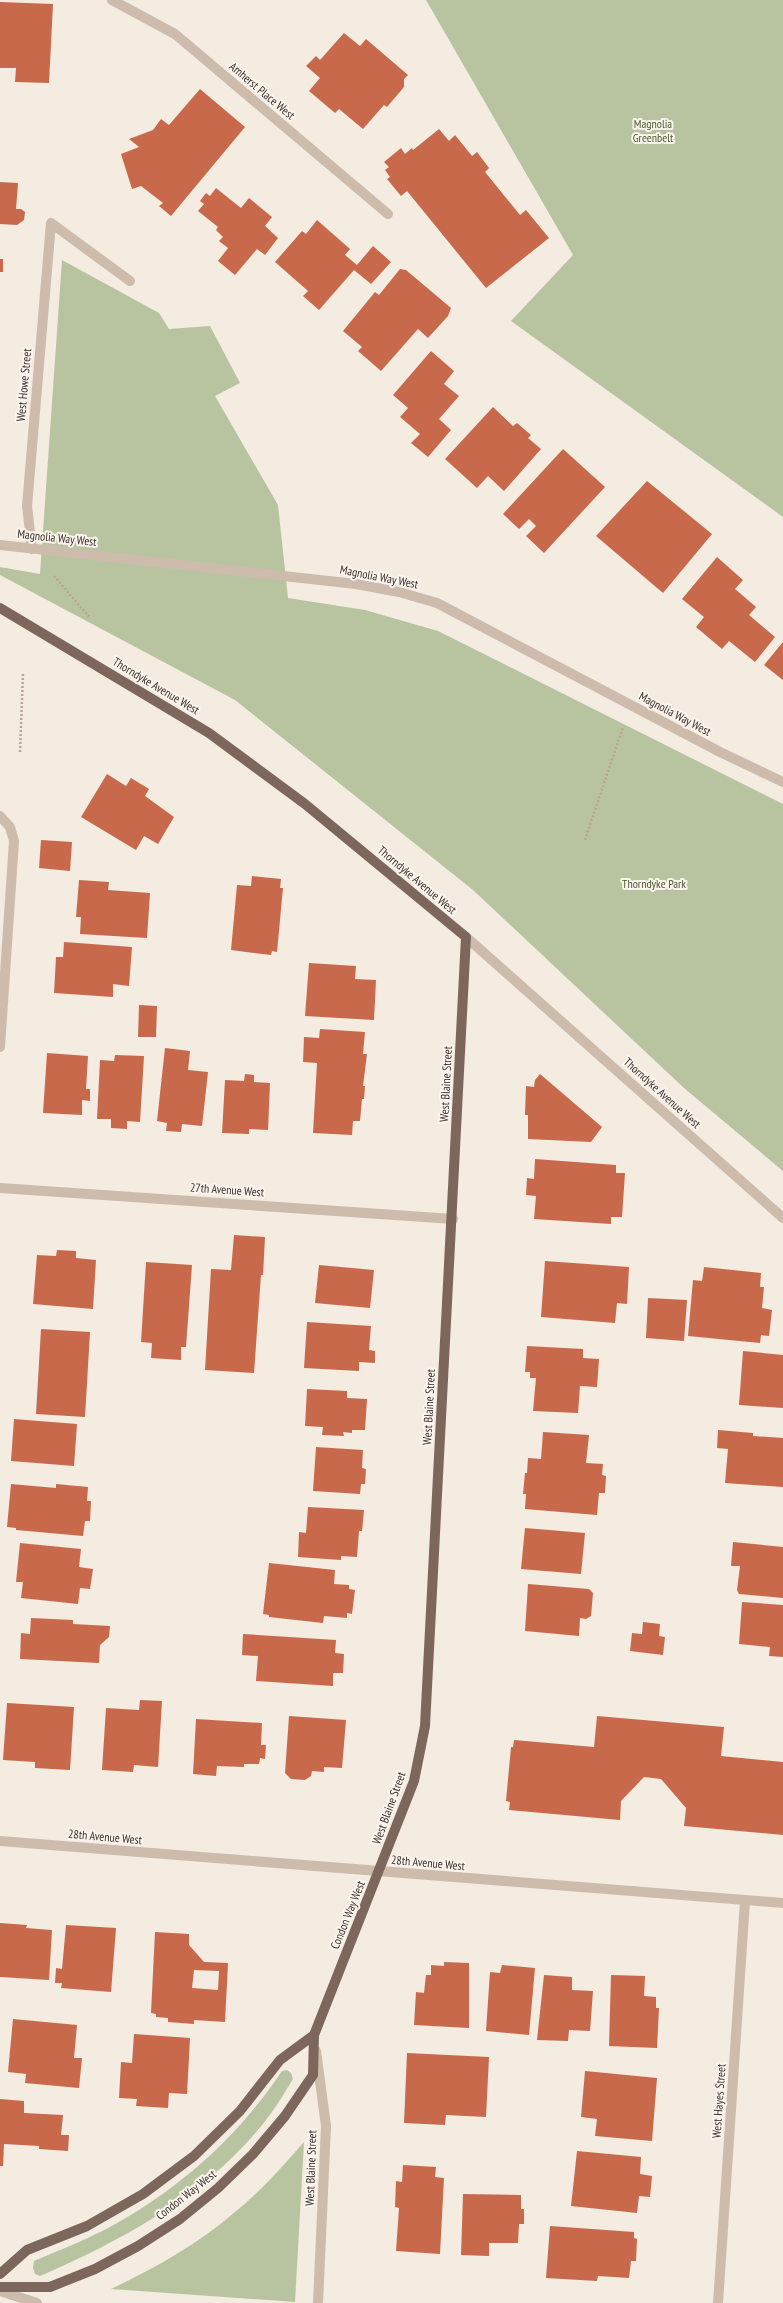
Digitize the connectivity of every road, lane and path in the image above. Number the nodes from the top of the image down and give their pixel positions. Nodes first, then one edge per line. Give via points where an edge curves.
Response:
1 (112, 0) edge
2 (388, 214) dead end
3 (130, 281) dead end
4 (0, 545) edge
5 (32, 549) junction
6 (0, 608) edge
7 (90, 618) dead end
8 (23, 673) dead end
9 (626, 703) junction
10 (20, 752) dead end
11 (783, 782) edge
12 (0, 816) edge
13 (585, 840) dead end
14 (466, 937) junction
15 (0, 1047) edge
16 (0, 1188) edge
17 (783, 1218) edge
18 (453, 1219) junction
19 (0, 1841) edge
20 (379, 1872) junction
21 (745, 1901) junction
22 (783, 1903) edge
23 (314, 2035) junction
24 (0, 2274) edge
25 (0, 2287) edge
26 (0, 2291) edge
27 (37, 2303) edge
28 (318, 2303) edge
29 (718, 2303) edge

1 - 2 street, Amherst Place West via 175,34
3 - 5 street, West Howe Street via 51,223 27,506
4 - 5 street, Magnolia Way West
5 - 7 path
5 - 9 street, Magnolia Way West via 356,584 399,592 437,603
6 - 14 main road, Thorndyke Avenue West via 209,733 305,804
8 - 10 path
9 - 11 street, Magnolia Way West
9 - 13 path via 624,725
12 - 15 street via 10,827 14,841
14 - 17 street, Thorndyke Avenue West
14 - 18 main road, West Blaine Street
16 - 18 street, 27th Avenue West
18 - 20 main road, West Blaine Street via 425,1726 414,1781
19 - 20 street, 28th Avenue West
20 - 21 street, 28th Avenue West
20 - 23 main road, Condon Way West
21 - 22 street, 28th Avenue West
21 - 29 street, West Hayes Street
23 - 24 main road via 280,2060 240,2111 194,2156 143,2194 93,2223 27,2250
23 - 25 main road, Condon Way West via 313,2075 285,2116 218,2188 185,2215 138,2246 95,2269 50,2287
23 - 28 street, West Blaine Street via 326,2126
26 - 27 street

